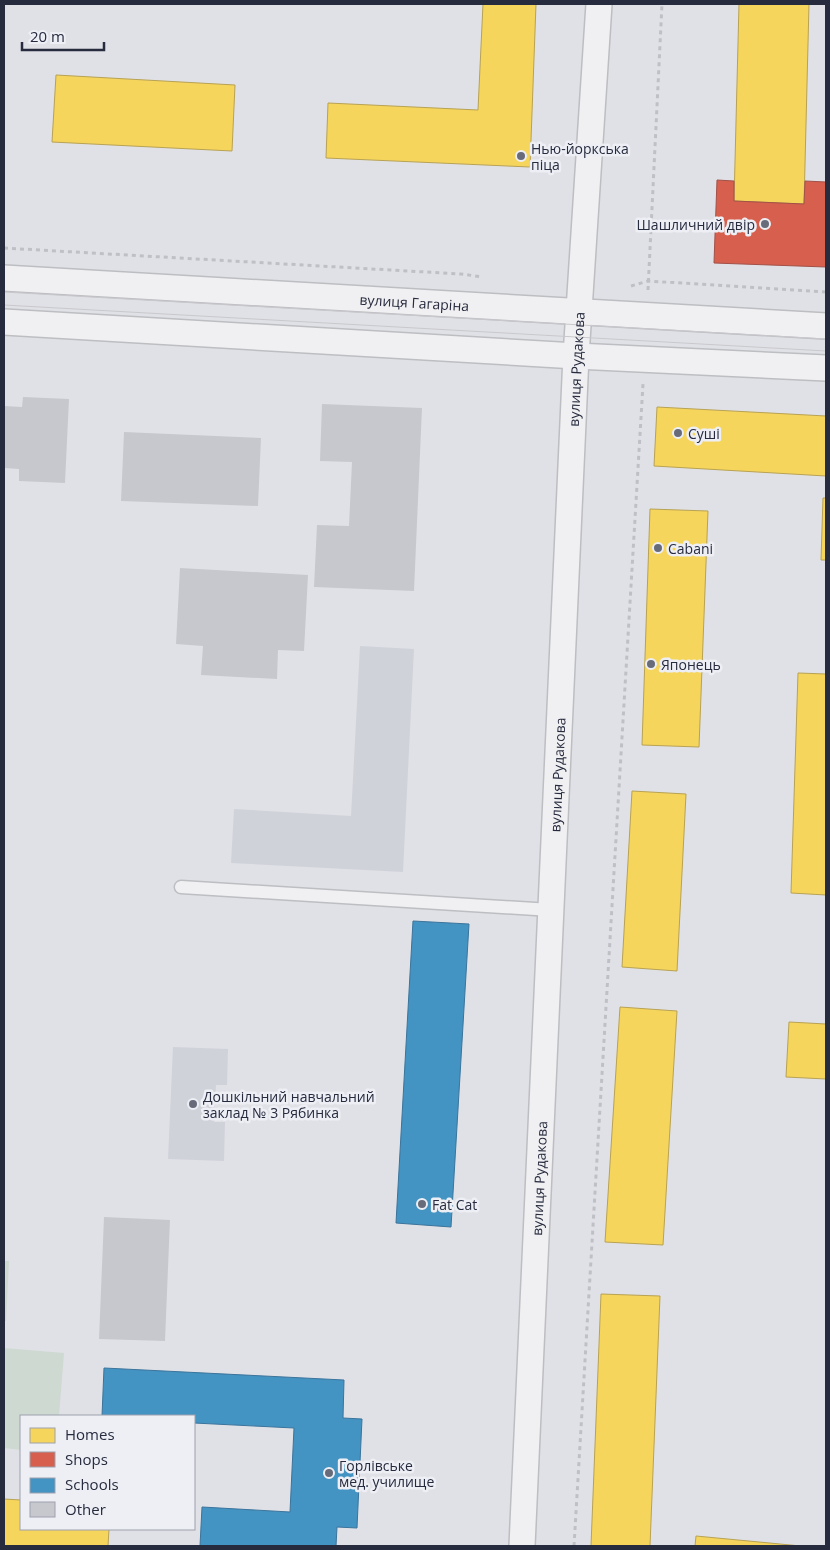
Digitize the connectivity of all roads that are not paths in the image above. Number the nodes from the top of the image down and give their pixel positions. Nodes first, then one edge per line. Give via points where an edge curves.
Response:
1 (599, 4) edge
2 (4, 278) edge
3 (579, 312) junction
4 (4, 322) edge
5 (826, 326) edge
6 (576, 356) junction
7 (826, 368) edge
8 (181, 887) dead end
9 (551, 910) junction
10 (522, 1546) edge

1 - 3 street, вулиця Рудакова
2 - 3 street, вулиця Гагаріна
3 - 5 street, вулиця Гагаріна
3 - 6 street, вулиця Рудакова
4 - 6 street
6 - 7 street
6 - 9 street, вулиця Рудакова
8 - 9 lane
9 - 10 street, вулиця Рудакова

